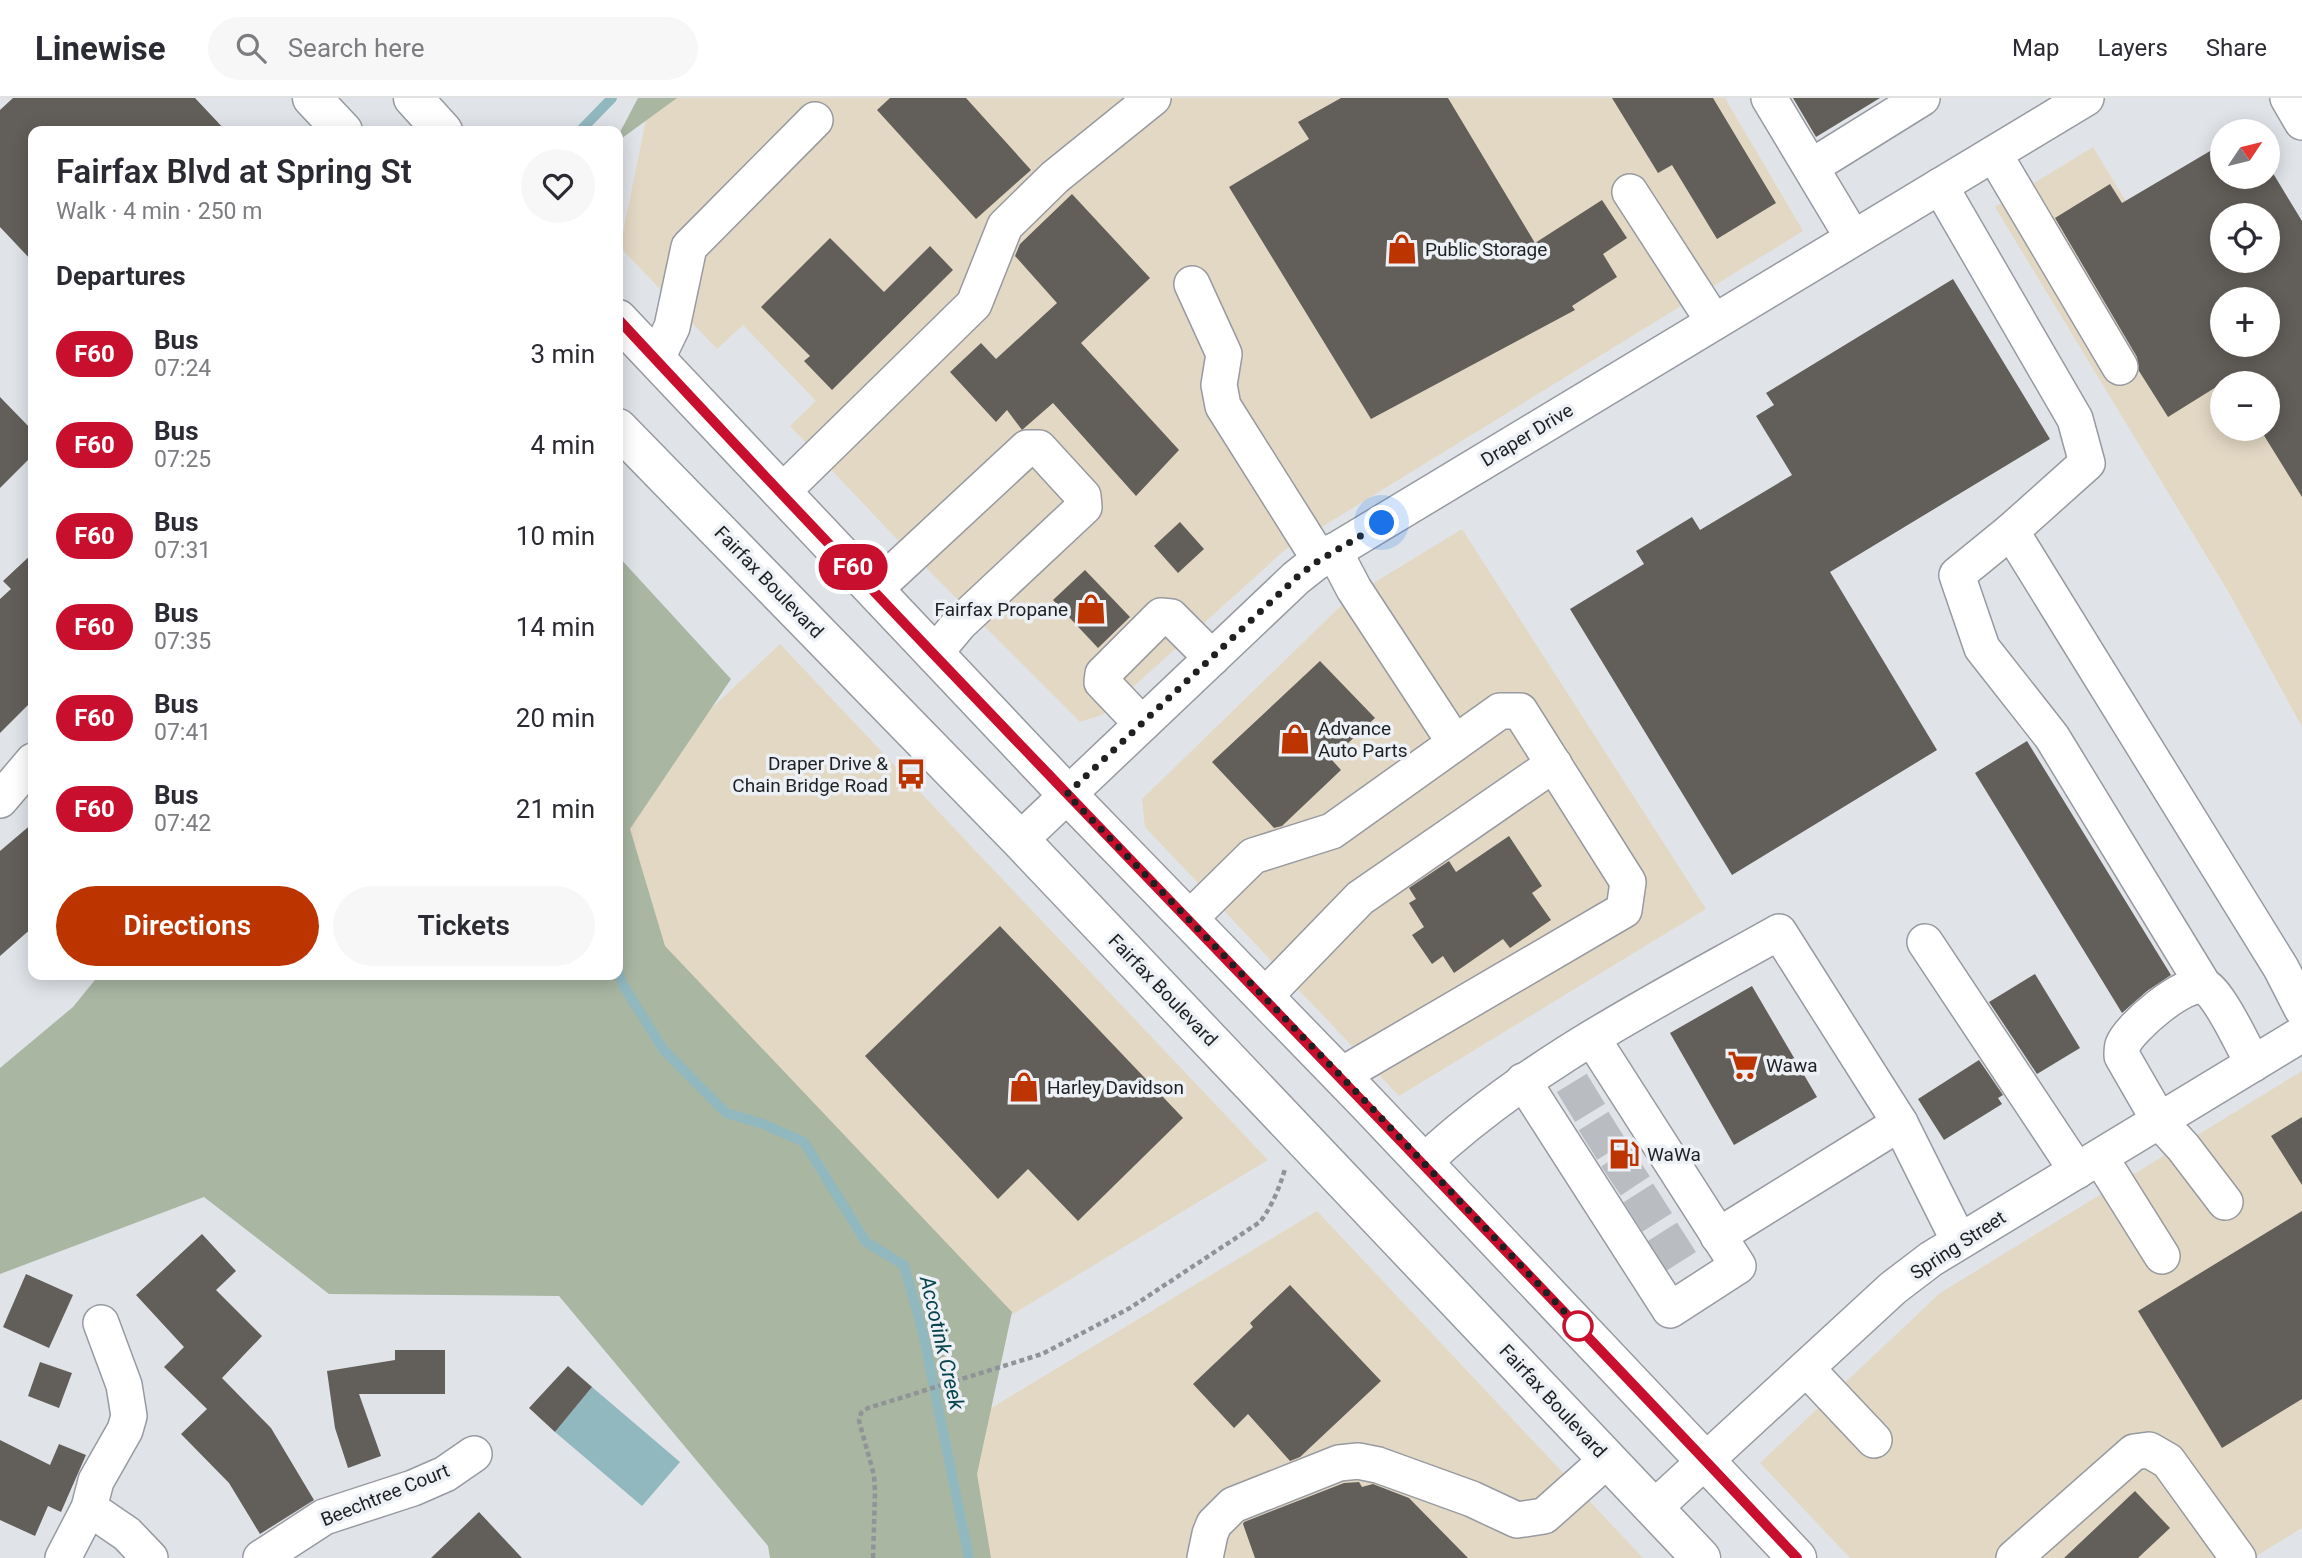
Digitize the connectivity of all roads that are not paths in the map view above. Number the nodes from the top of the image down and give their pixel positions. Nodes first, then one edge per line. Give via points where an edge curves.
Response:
1 (312, 98) edge
2 (413, 98) edge
3 (1153, 98) edge
4 (1769, 98) edge
5 (1922, 98) edge
6 (2086, 98) edge
7 (2288, 98) edge
8 (815, 120) dead end
9 (2302, 122) edge
10 (338, 126) edge
11 (438, 126) edge
12 (1994, 154) junction
13 (1811, 167) junction
14 (1940, 186) junction
15 (1630, 191) dead end
16 (1853, 238) junction
17 (1192, 284) dead end
18 (1714, 322) junction
19 (631, 334) edge
20 (2120, 367) dead end
21 (623, 433) edge
22 (782, 492) junction
23 (2011, 531) junction
24 (1327, 556) junction
25 (874, 590) junction
26 (934, 654) junction
27 (1212, 658) junction
28 (1142, 724) junction
29 (1455, 743) junction
30 (1554, 764) junction
31 (28, 767) edge
32 (1067, 794) junction
33 (0, 800) edge
34 (1020, 840) junction
35 (1188, 920) junction
36 (1925, 942) dead end
37 (1276, 985) junction
38 (2204, 986) junction
39 (2302, 1009) edge
40 (2302, 1034) edge
41 (1592, 1038) junction
42 (2253, 1064) junction
43 (1340, 1076) junction
44 (1523, 1081) junction
45 (2160, 1122) junction
46 (1900, 1123) junction
47 (1423, 1163) junction
48 (2089, 1164) junction
49 (2225, 1202) dead end
50 (1707, 1230) junction
51 (1959, 1241) junction
52 (2162, 1256) dead end
53 (101, 1323) dead end
54 (1806, 1368) junction
55 (1874, 1440) dead end
56 (474, 1454) dead end
57 (1608, 1459) junction
58 (1705, 1460) junction
59 (89, 1508) junction
60 (1654, 1508) junction
61 (63, 1558) edge
62 (150, 1558) edge
63 (261, 1558) edge
64 (1205, 1558) edge
65 (1701, 1558) edge
66 (1797, 1558) edge
67 (2014, 1558) edge
68 (2238, 1558) edge

1 - 10 main road
2 - 11 main road
3 - 22 street via 1055,177 1005,226 974,304
4 - 13 street
5 - 13 street
6 - 12 street, Draper Drive
7 - 9 street
8 - 19 street via 689,247 672,327
12 - 14 street, Draper Drive
12 - 20 street
13 - 16 street
14 - 16 street, Draper Drive
14 - 23 street via 2075,419 2087,463
15 - 18 street
16 - 18 street, Draper Drive
17 - 24 street via 1224,354 1219,385 1223,406
18 - 24 street, Draper Drive
19 - 22 main road
21 - 34 main road, Fairfax Boulevard
22 - 25 main road
23 - 38 street via 1957,575 1982,648 2052,737
23 - 39 street
24 - 27 street, Draper Drive via 1296,578
24 - 29 street via 1354,589
25 - 26 main road
25 - 26 street via 1027,448 1039,448 1083,496 1084,507 959,624
26 - 32 main road
27 - 28 street, Draper Drive
27 - 28 street via 1171,617 1161,616 1103,674 1102,682
28 - 32 street, Draper Drive
29 - 30 street via 1500,711 1520,711
29 - 35 street via 1332,831 1253,856
30 - 37 street via 1360,898
30 - 43 street via 1628,882 1624,909
31 - 33 street
32 - 34 street, Draper Drive
32 - 35 main road
34 - 57 main road, Fairfax Boulevard
35 - 37 main road
36 - 48 street
37 - 43 main road
38 - 42 street via 2216,995
38 - 45 street via 2174,996 2123,1044 2122,1056
40 - 42 street, Spring Street
41 - 44 street
41 - 46 street via 1779,932
41 - 50 street via 1609,1080
42 - 45 street, Spring Street
43 - 47 main road
44 - 47 street
44 - 50 street via 1556,1112 1649,1261 1670,1310 1738,1266
45 - 48 street, Spring Street
45 - 49 street
46 - 50 street
46 - 51 street
47 - 58 main road
48 - 51 street, Spring Street
48 - 52 street
51 - 54 street, Spring Street via 1894,1288
53 - 59 street via 124,1385 130,1416 96,1481
54 - 55 street
54 - 58 street, Spring Street
56 - 63 street, Beechtree Court via 413,1488 324,1517
57 - 60 main road, Fairfax Boulevard
57 - 64 street via 1544,1516 1517,1520 1378,1465 1339,1463 1233,1505 1214,1524
58 - 60 street, Spring Street
58 - 66 main road
59 - 61 street
59 - 62 street via 127,1534
60 - 65 main road, Fairfax Boulevard
67 - 68 street via 2134,1452 2149,1450 2168,1461

